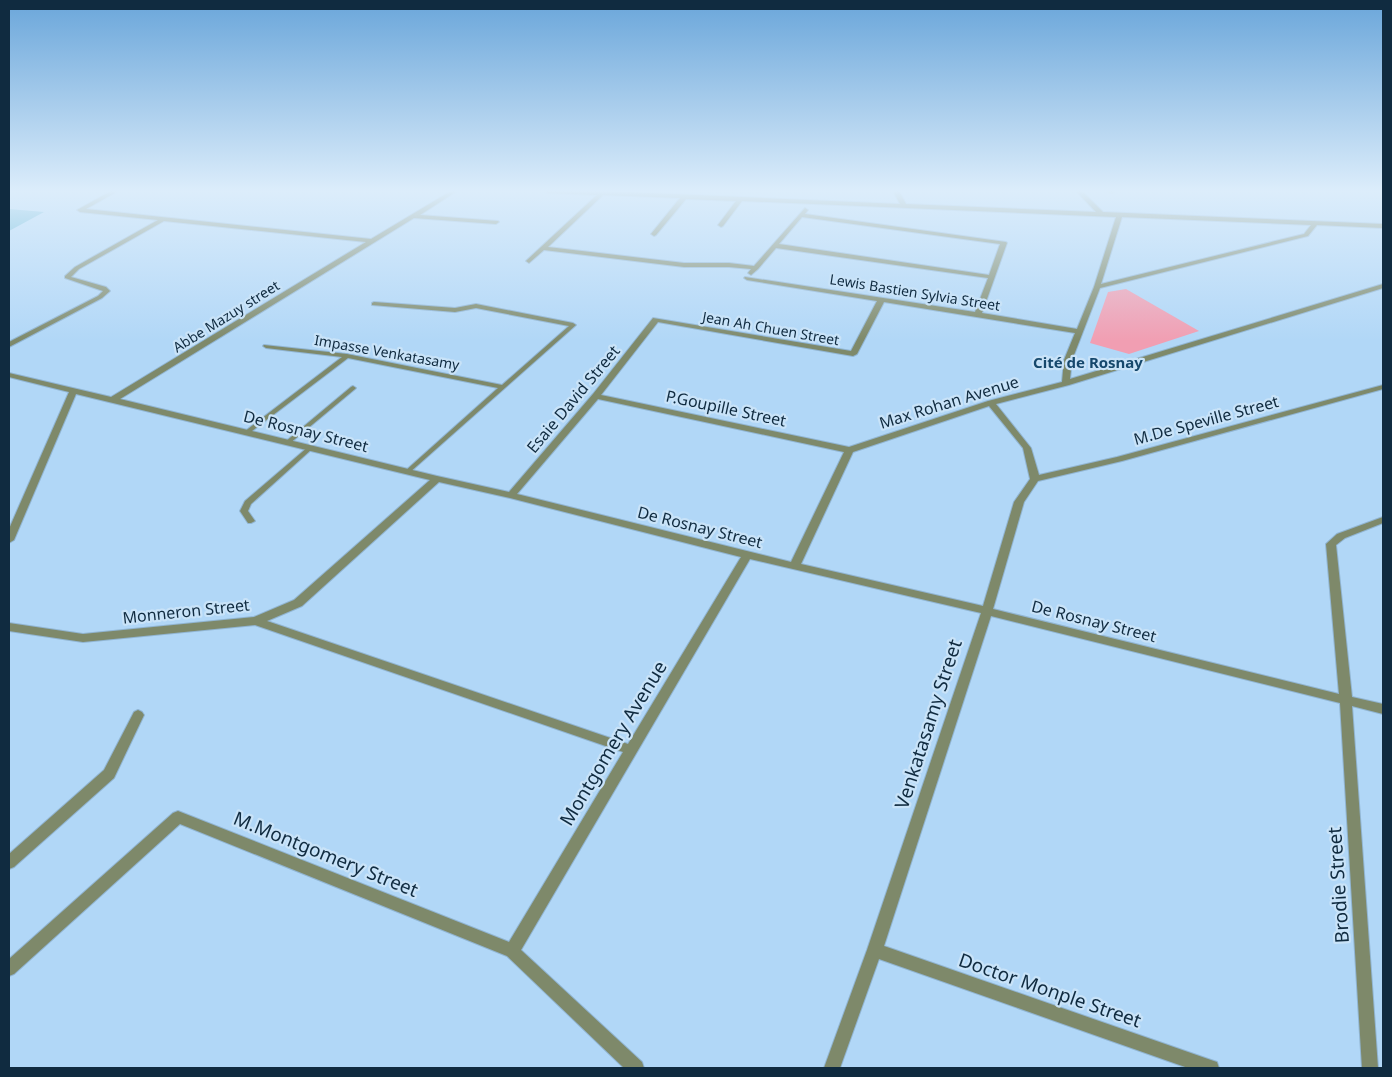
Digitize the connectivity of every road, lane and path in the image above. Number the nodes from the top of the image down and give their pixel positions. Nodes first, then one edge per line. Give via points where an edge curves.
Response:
1 (124, 241) edge
2 (372, 241) edge
3 (550, 241) edge
4 (780, 241) edge
5 (991, 241) edge
6 (1111, 241) edge
7 (1281, 241) edge
8 (776, 246) junction
9 (543, 248) junction
10 (529, 261) dead end
11 (756, 268) junction
12 (992, 277) junction
13 (1383, 286) edge
14 (1097, 287) junction
15 (881, 301) junction
16 (374, 304) dead end
17 (978, 314) junction
18 (656, 320) joint
19 (1078, 331) junction
20 (9, 345) edge
21 (266, 346) dead end
22 (347, 356) junction
23 (9, 375) edge
24 (1066, 384) junction
25 (503, 387) junction
26 (1383, 387) edge
27 (353, 388) dead end
28 (73, 391) junction
29 (596, 396) junction
30 (113, 400) junction
31 (991, 403) junction
32 (246, 433) junction
33 (287, 443) junction
34 (310, 448) junction
35 (849, 450) junction
36 (406, 472) junction
37 (1035, 479) junction
38 (437, 480) junction
39 (511, 495) junction
40 (1383, 520) edge
41 (251, 521) dead end
42 (9, 540) edge
43 (747, 555) junction
44 (794, 567) junction
45 (987, 611) junction
46 (256, 621) junction
47 (9, 627) edge
48 (1346, 700) junction
49 (1383, 709) edge
50 (138, 715) dead end
51 (631, 750) junction
52 (9, 863) edge
53 (875, 950) junction
54 (512, 951) junction
55 (9, 969) edge
56 (636, 1068) edge
57 (832, 1068) edge
58 (1211, 1068) edge
59 (1370, 1068) edge

1 - 20 street via 67,277 107,291
2 - 30 street, Abbe Mazuy street
3 - 9 street
4 - 8 street
5 - 12 street via 1004,243
6 - 14 street
7 - 14 street
8 - 11 street
8 - 12 street
9 - 10 street
9 - 11 street via 684,265
11 - 15 street, Lewis Bastien Sylvia Street via 747,278
12 - 17 street
13 - 24 street, Max Rohan Avenue
14 - 19 street
15 - 17 street, Lewis Bastien Sylvia Street
15 - 18 street, Jean Ah Chuen Street via 853,354
16 - 25 lane via 455,310 476,306 573,326
17 - 19 street, Lewis Bastien Sylvia Street
18 - 29 street, Esaie David Street
19 - 24 street via 1068,360
21 - 22 lane, Impasse Venkatasamy
22 - 25 lane, Impasse Venkatasamy
22 - 32 lane
23 - 28 street, De Rosnay Street
24 - 31 street, Max Rohan Avenue
25 - 36 lane
26 - 37 street, M.De Speville Street
27 - 33 lane
28 - 30 street, De Rosnay Street
28 - 42 street
29 - 35 street, P.Goupille Street
29 - 39 street, Esaie David Street
30 - 32 street, De Rosnay Street
31 - 35 street, Max Rohan Avenue
31 - 37 street via 1027,448
32 - 33 street, De Rosnay Street
33 - 34 street, De Rosnay Street
34 - 36 street, De Rosnay Street
34 - 41 lane via 248,503 244,511
35 - 44 street
36 - 38 street, De Rosnay Street
37 - 45 street, Venkatasamy Street via 1019,502
38 - 39 street, De Rosnay Street
38 - 46 street, Monneron Street via 298,603
39 - 43 street, De Rosnay Street
40 - 48 street, Brodie Street via 1340,536 1331,544
43 - 44 street, De Rosnay Street
43 - 51 street, Montgomery Avenue
44 - 45 street, De Rosnay Street
45 - 48 street, De Rosnay Street
45 - 53 street, Venkatasamy Street
46 - 47 street, Monneron Street via 82,638
46 - 51 street
48 - 49 street, De Rosnay Street
48 - 59 street, Brodie Street
50 - 52 street via 109,774
51 - 54 street, Montgomery Avenue
53 - 57 street, Venkatasamy Street
53 - 58 street, Doctor Monple Street
54 - 55 street, M.Montgomery Street via 178,816
54 - 56 street, M.Montgomery Street

